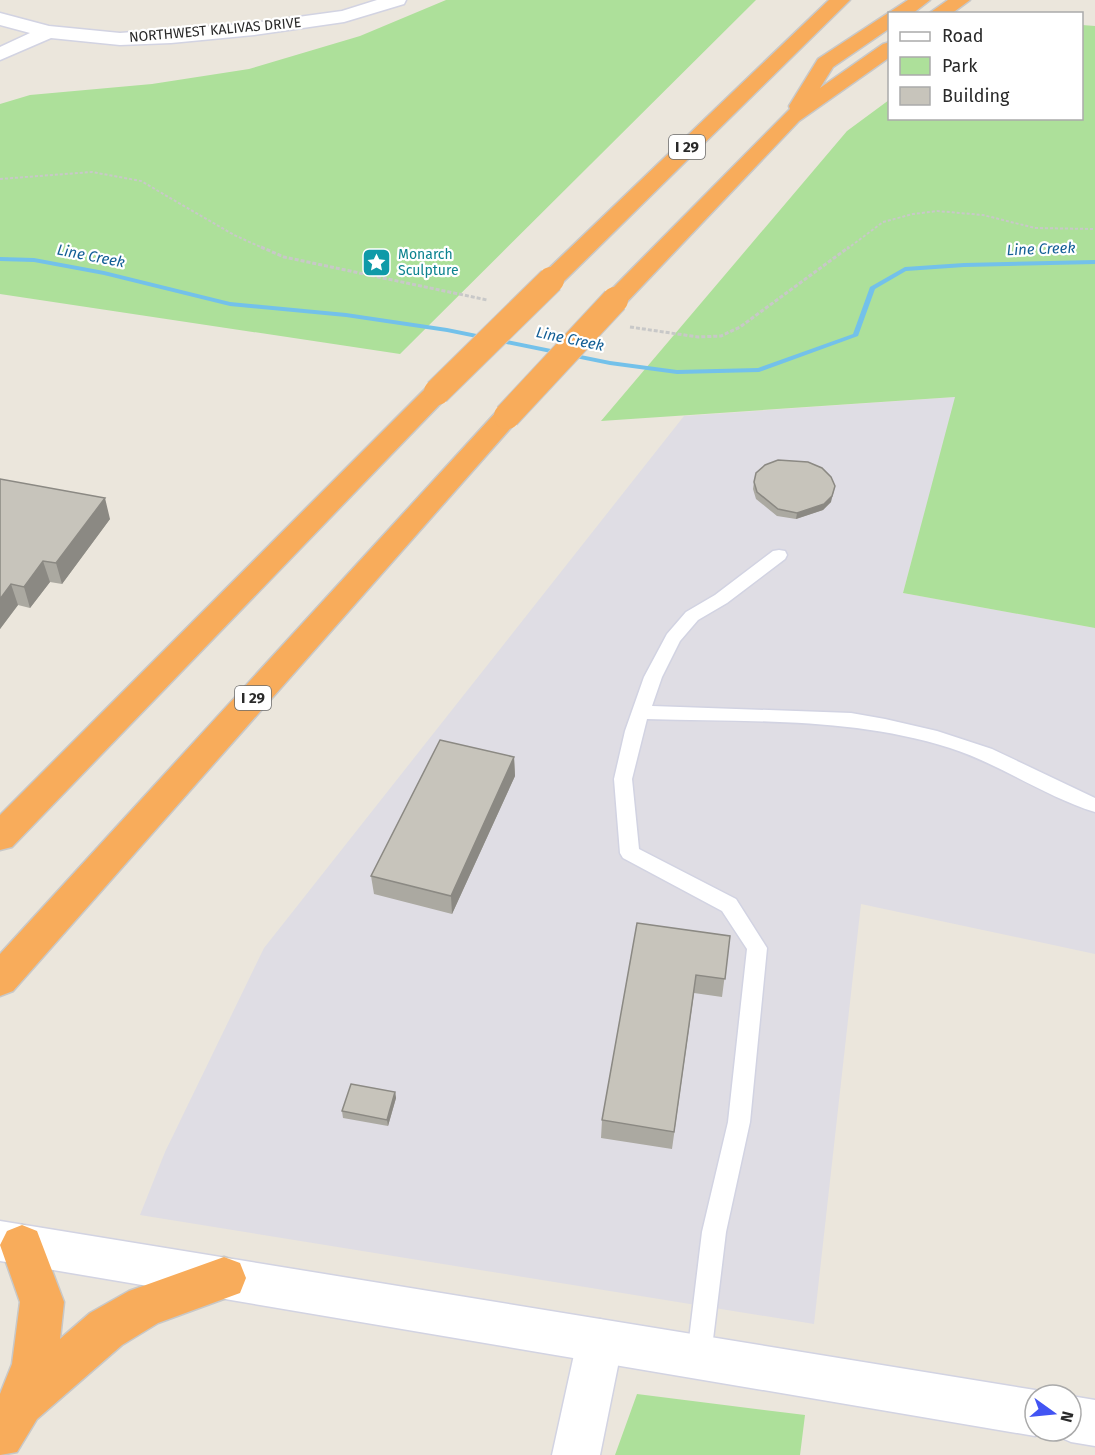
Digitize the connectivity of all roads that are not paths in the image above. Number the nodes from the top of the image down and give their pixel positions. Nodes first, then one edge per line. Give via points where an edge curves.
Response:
1 (397, 0) edge
2 (841, 0) edge
3 (921, 0) edge
4 (961, 0) edge
5 (828, 7) edge
6 (901, 12) edge
7 (940, 12) edge
8 (0, 19) edge
9 (888, 20) edge
10 (48, 32) junction
11 (888, 49) edge
12 (0, 54) edge
13 (792, 117) junction
14 (779, 555) dead end
15 (641, 712) junction
16 (1095, 805) edge
17 (0, 837) edge
18 (0, 980) edge
19 (11, 1243) edge
20 (224, 1278) junction
21 (600, 1341) junction
22 (699, 1356) junction
23 (1023, 1411) edge
24 (11, 1419) edge
25 (576, 1455) edge

1 - 10 street, NORTHWEST KALIVAS DRIVE via 345,16 171,37 120,39
2 - 5 highway, I 29
3 - 6 highway
4 - 7 highway
5 - 17 highway, I 29, bridge via 437,392
8 - 10 street, NORTHWEST KALIVAS DRIVE
9 - 13 highway via 825,63
10 - 12 street
11 - 13 highway, I 29
13 - 18 highway, I 29, bridge via 507,416
14 - 15 lane via 692,616 668,648
15 - 16 lane via 851,719 882,724 988,755 1068,797
15 - 22 lane via 622,779 630,853 729,906 757,948 739,1122 714,1232
19 - 20 street
19 - 24 highway via 42,1302 35,1364
20 - 21 street
20 - 24 highway via 145,1306 106,1329
21 - 22 street
21 - 25 street
22 - 23 street

